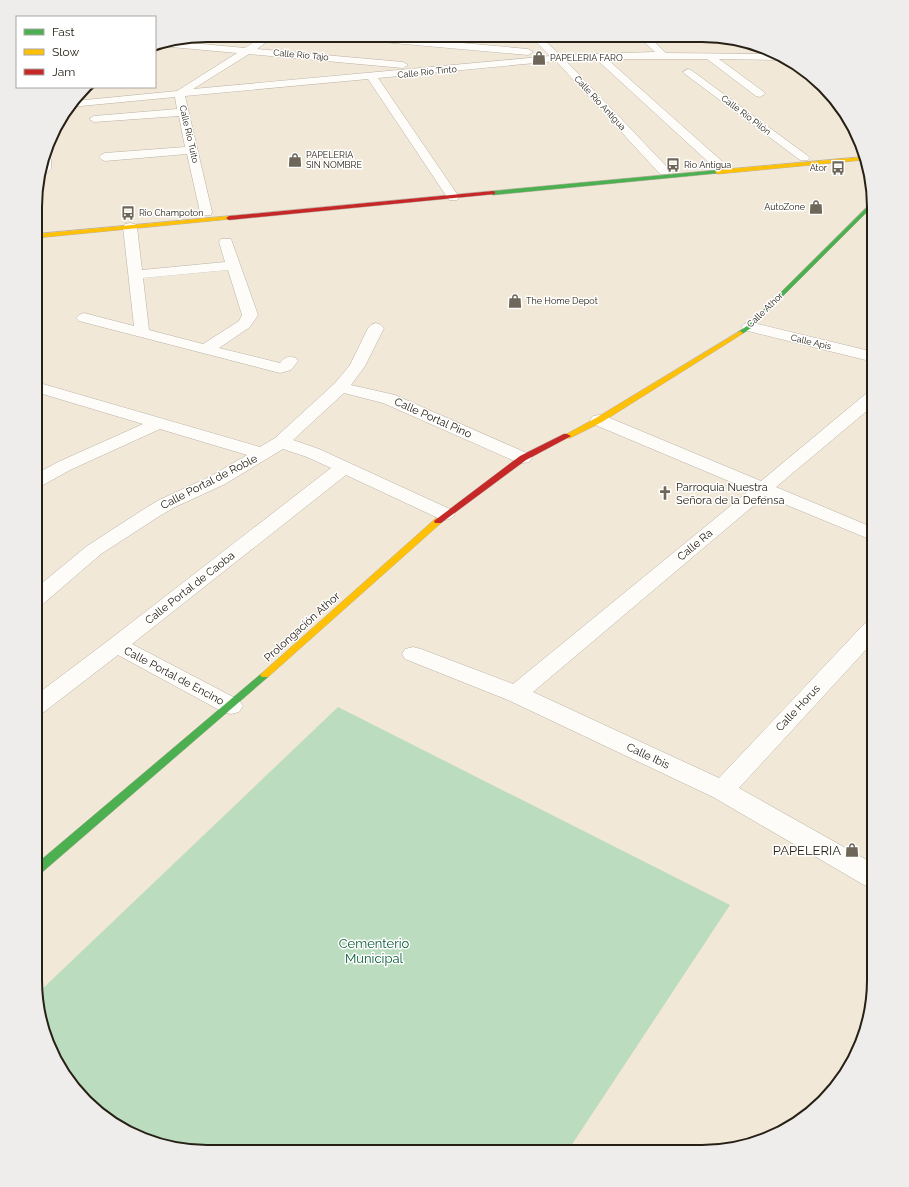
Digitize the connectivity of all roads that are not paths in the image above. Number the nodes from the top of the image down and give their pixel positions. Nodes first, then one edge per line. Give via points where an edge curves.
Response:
1 (261, 42) edge
2 (413, 42) edge
3 (541, 42) edge
4 (649, 42) edge
5 (178, 44) edge
6 (248, 50) junction
7 (598, 56) junction
8 (664, 56) junction
9 (709, 56) junction
10 (768, 56) edge
11 (558, 58) junction
12 (442, 70) junction
13 (688, 72) dead end
14 (372, 77) junction
15 (179, 94) junction
16 (760, 94) dead end
17 (79, 103) edge
18 (184, 112) junction
19 (94, 119) dead end
20 (192, 150) junction
21 (858, 153) edge
22 (105, 157) dead end
23 (804, 158) junction
24 (859, 158) edge
25 (720, 166) junction
26 (664, 171) junction
27 (451, 193) junction
28 (867, 209) edge
29 (206, 212) junction
30 (42, 226) edge
31 (130, 227) junction
32 (42, 235) edge
33 (226, 242) dead end
34 (233, 266) junction
35 (135, 275) junction
36 (84, 318) dead end
37 (749, 327) junction
38 (376, 328) dead end
39 (142, 332) junction
40 (206, 348) junction
41 (867, 355) edge
42 (290, 362) dead end
43 (341, 387) junction
44 (42, 392) edge
45 (867, 402) edge
46 (599, 420) junction
47 (160, 423) junction
48 (281, 442) junction
49 (263, 454) junction
50 (523, 458) junction
51 (343, 468) junction
52 (42, 478) edge
53 (763, 489) junction
54 (445, 514) junction
55 (867, 532) edge
56 (42, 594) edge
57 (867, 635) edge
58 (117, 645) junction
59 (413, 654) dead end
60 (516, 694) junction
61 (42, 701) edge
62 (231, 706) junction
63 (722, 790) junction
64 (42, 866) edge
65 (867, 873) edge

1 - 6 street, Calle Río Tuito
2 - 11 street via 522,52
3 - 11 street, Calle Río Antigua
4 - 8 street
5 - 6 street, Calle Río Tajo
6 - 12 street, Calle Río Tajo
6 - 15 street, Calle Río Tuito
7 - 8 street, Calle Río Tinto
7 - 11 street, Calle Río Tinto
7 - 25 street
8 - 9 street, Calle Río Tinto
9 - 10 street, Calle Río Tinto
9 - 16 street
11 - 12 street, Calle Río Tinto
11 - 26 street, Calle Río Antigua
12 - 14 street, Calle Río Tinto
13 - 23 street, Calle Río Pilón
14 - 15 street, Calle Río Tinto
14 - 27 street
15 - 17 street, Calle Río Tinto
15 - 18 street, Calle Río Tuito
18 - 19 street
18 - 20 street, Calle Río Tuito
20 - 22 street
20 - 29 street, Calle Río Tuito
21 - 23 main road
23 - 25 main road
24 - 27 main road
25 - 26 main road
26 - 27 main road
27 - 29 main road
27 - 31 main road
28 - 37 main road, Calle Athor
29 - 30 main road
31 - 32 main road
31 - 35 street
33 - 34 street
34 - 35 street
34 - 40 street via 250,315 249,320
35 - 39 street
36 - 39 street
37 - 41 street, Calle Apis
37 - 46 main road, Calle Athor
38 - 43 street, Calle Portal de Roble via 357,366
39 - 40 street
40 - 42 street via 282,368
43 - 48 street, Calle Portal de Roble
43 - 50 street, Calle Portal Pino via 389,399
44 - 47 street
45 - 53 street, Calle Ra
46 - 50 main road, Prolongación Athor
46 - 53 street
47 - 49 street
47 - 52 street
48 - 49 street, Calle Portal de Roble
48 - 51 street via 313,453
49 - 56 street, Calle Portal de Roble via 218,480 151,513 94,550
50 - 54 main road, Prolongación Athor
51 - 54 street
51 - 58 street, Calle Portal de Caoba
53 - 55 street
53 - 60 street, Calle Ra
54 - 62 main road, Prolongación Athor
57 - 63 street, Calle Horus
58 - 61 street, Calle Portal de Caoba
58 - 62 street, Calle Portal de Encino
59 - 60 street, Calle Ibis
60 - 63 street, Calle Ibis
62 - 64 main road, Prolongación Athor
63 - 65 street, Calle Ibis

